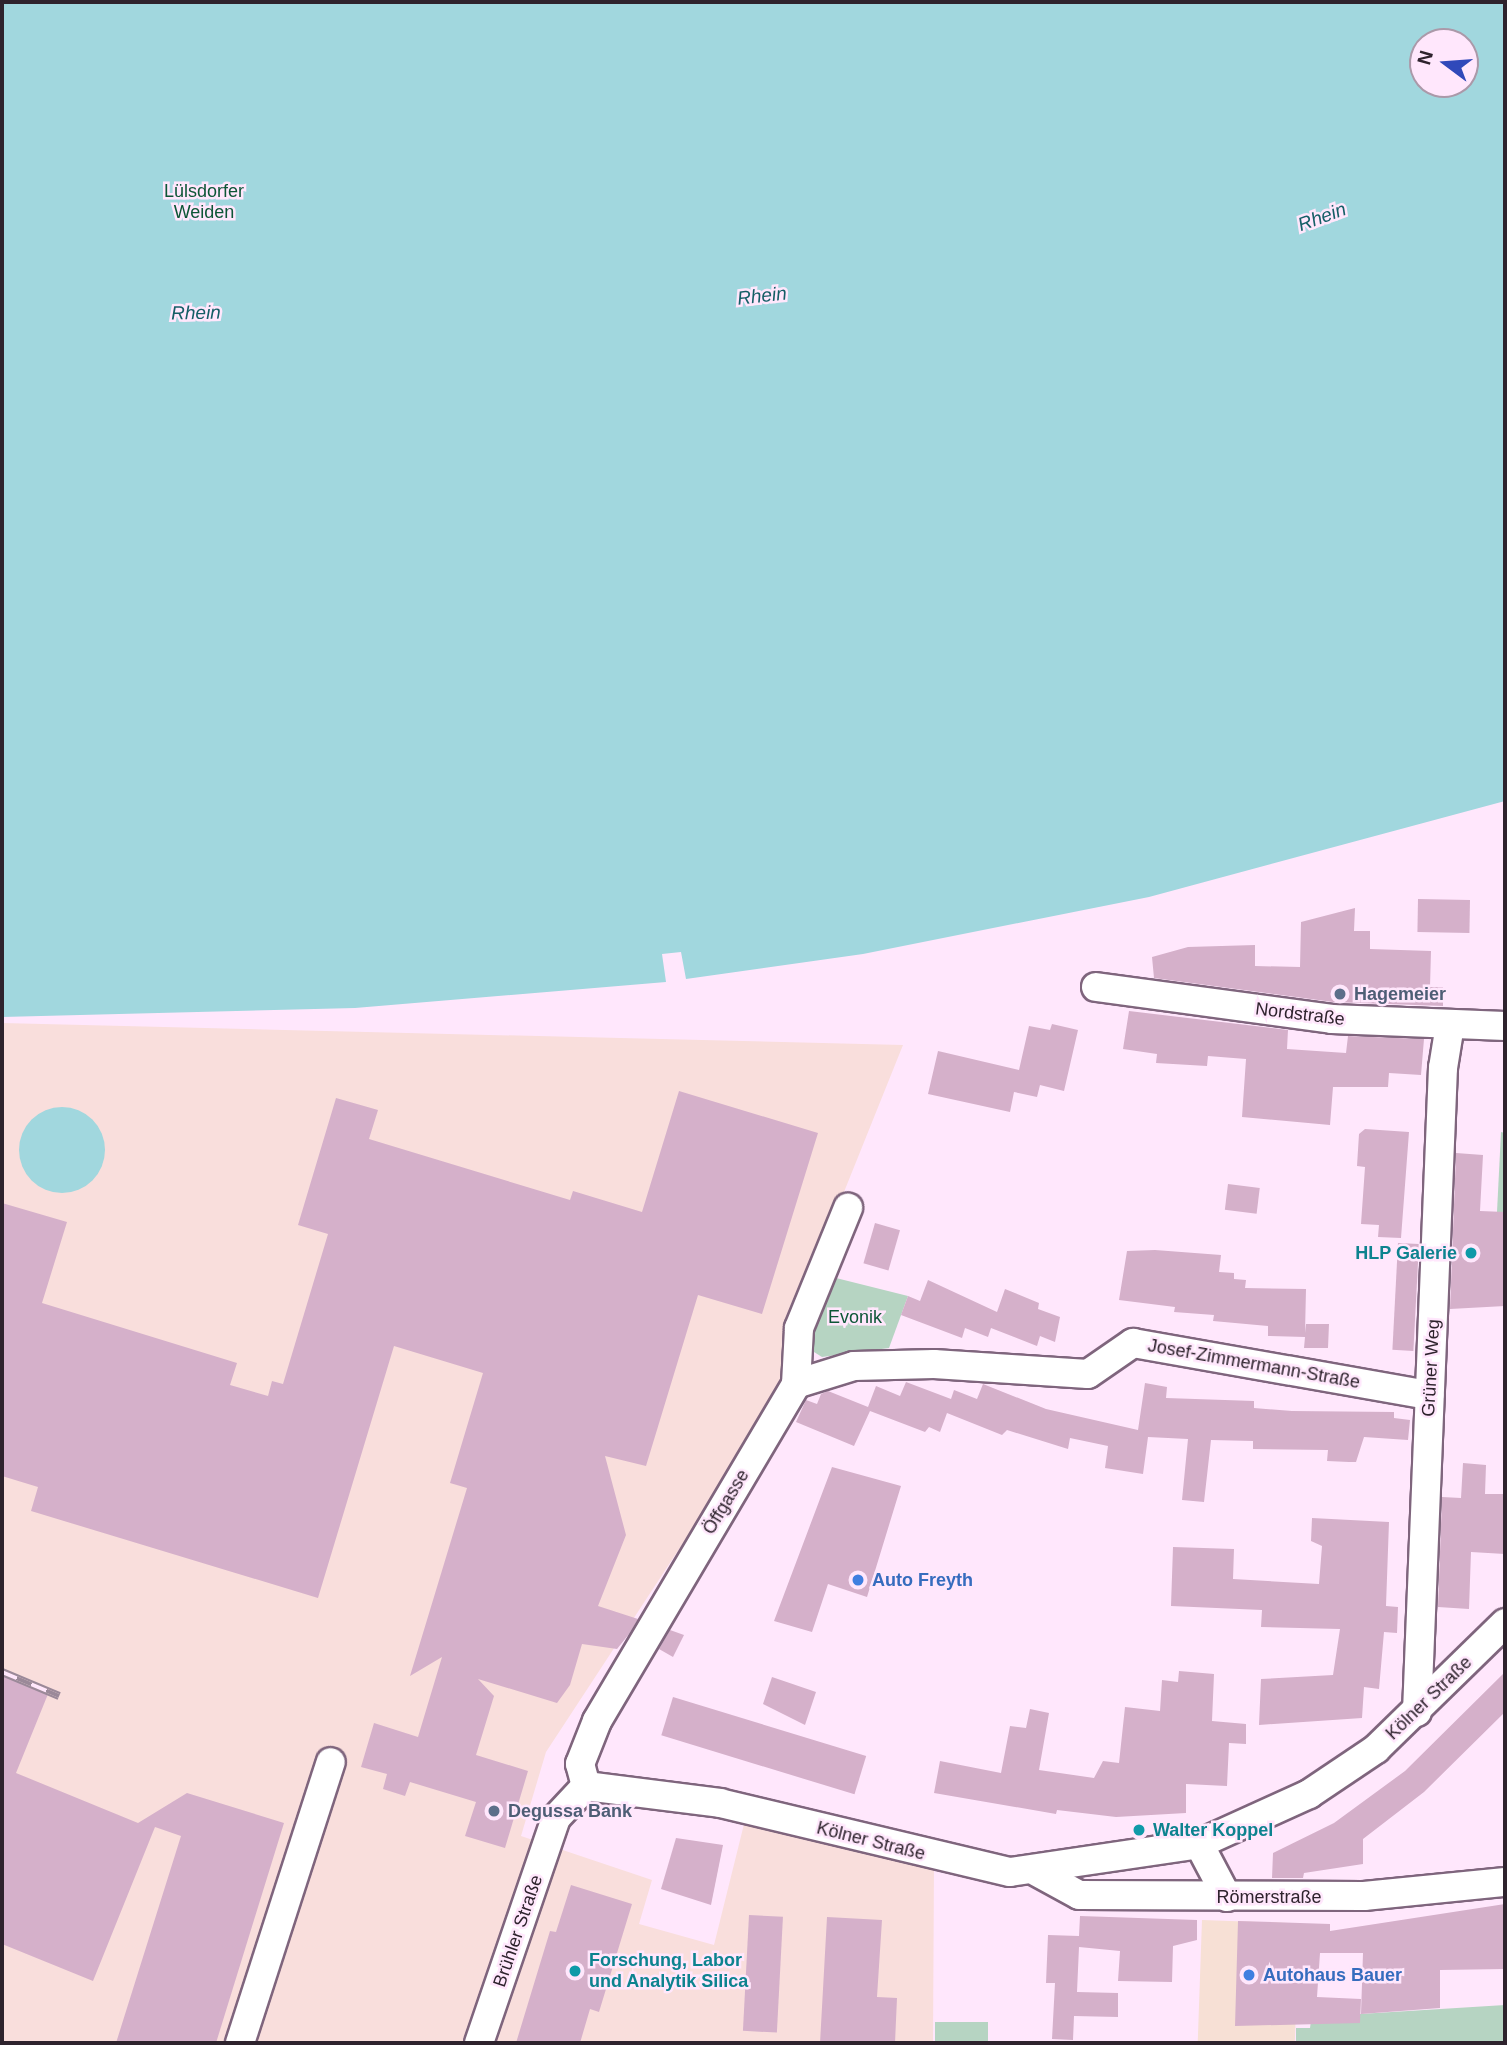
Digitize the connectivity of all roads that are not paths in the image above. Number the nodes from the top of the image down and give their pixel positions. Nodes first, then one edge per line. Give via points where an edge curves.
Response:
1 (1096, 987) dead end
2 (1450, 1025) junction
3 (1505, 1026) edge
4 (848, 1208) dead end
5 (796, 1384) junction
6 (1429, 1395) junction
7 (1505, 1622) edge
8 (1417, 1712) junction
9 (331, 1762) dead end
10 (586, 1786) junction
11 (1199, 1844) junction
12 (1037, 1872) junction
13 (1505, 1882) edge
14 (1227, 1897) junction
15 (240, 2043) edge
16 (479, 2043) edge

1 - 2 street, Nordstraße via 1332,1019
2 - 3 street, Nordstraße
2 - 6 street, Grüner Weg via 1443,1068
4 - 5 street, Öffgasse via 799,1328
5 - 6 street, Josef-Zimmermann-Straße via 854,1366 934,1364 1088,1374 1133,1343
5 - 10 street, Öffgasse via 597,1721 580,1764
6 - 8 street, Grüner Weg
7 - 8 street, Kölner Straße
8 - 11 street, Kölner Straße via 1376,1749 1309,1794
9 - 15 street
10 - 12 street, Kölner Straße via 720,1803 964,1865
10 - 16 street, Brühler Straße via 556,1818
11 - 12 street, Kölner Straße
11 - 14 street
12 - 14 street, Römerstraße via 1079,1895
13 - 14 street, Römerstraße via 1364,1896

